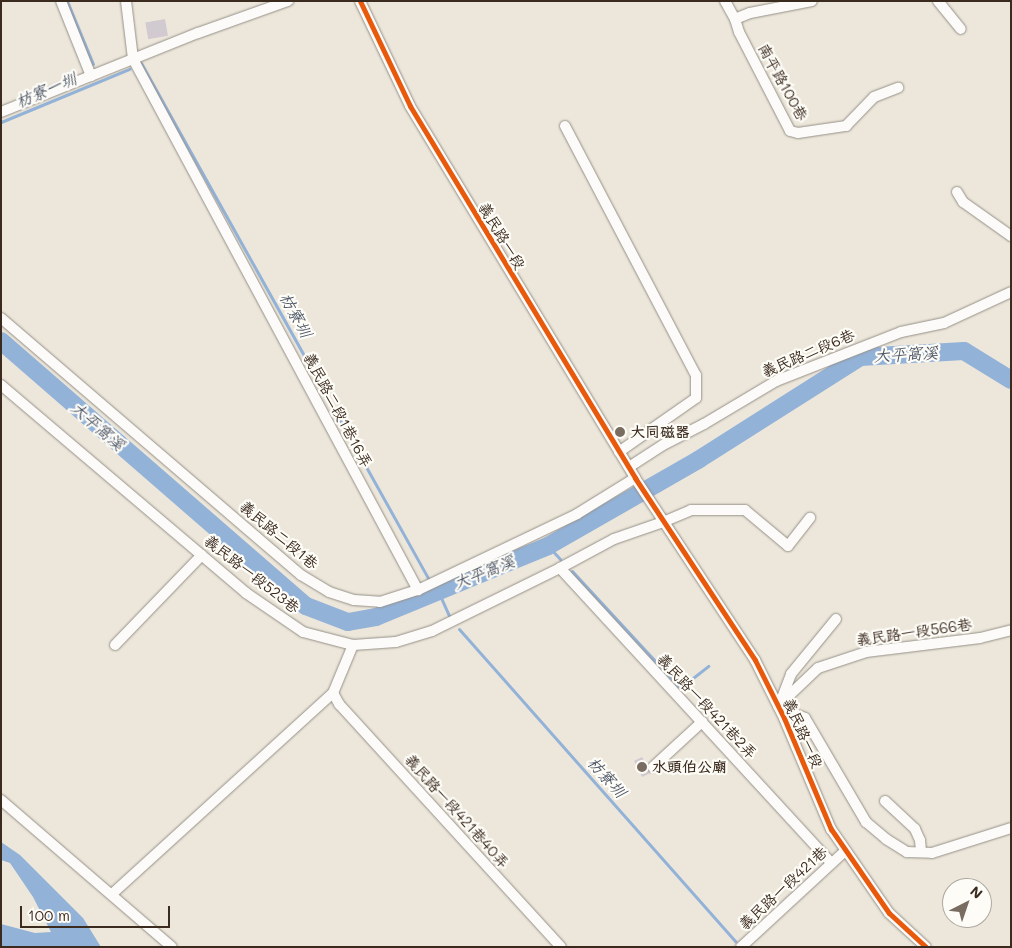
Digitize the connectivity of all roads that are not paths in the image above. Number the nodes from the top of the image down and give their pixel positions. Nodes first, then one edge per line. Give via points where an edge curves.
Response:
1 (61, 1) edge
2 (126, 1) edge
3 (288, 1) edge
4 (360, 1) edge
5 (725, 1) edge
6 (938, 1) edge
7 (812, 2) edge
8 (735, 19) junction
9 (961, 29) dead end
10 (133, 60) junction
11 (91, 76) junction
12 (898, 88) dead end
13 (1, 112) edge
14 (565, 126) dead end
15 (957, 192) dead end
16 (1011, 236) edge
17 (1011, 292) edge
18 (1, 318) edge
19 (1, 385) edge
20 (619, 452) junction
21 (629, 468) junction
22 (635, 478) junction
23 (810, 518) dead end
24 (663, 522) junction
25 (202, 555) junction
26 (560, 568) junction
27 (418, 590) junction
28 (836, 619) dead end
29 (1011, 630) edge
30 (115, 645) dead end
31 (353, 645) junction
32 (333, 694) junction
33 (780, 710) junction
34 (702, 722) junction
35 (653, 766) dead end
36 (1, 800) edge
37 (885, 801) dead end
38 (1011, 828) edge
39 (845, 851) junction
40 (921, 852) junction
41 (831, 863) junction
42 (112, 894) junction
43 (748, 944) edge
44 (172, 947) edge
45 (560, 947) edge
46 (926, 947) edge

1 - 11 street
2 - 10 street
3 - 10 street
4 - 20 street, 義民路一段 via 410,106
5 - 8 street, 南平路100巷
6 - 9 street
7 - 8 street via 750,13
8 - 12 street, 南平路100巷 via 790,131 798,133 846,126 874,96
10 - 11 street
10 - 27 street, 義民路二段1巷16弄
11 - 13 street
14 - 20 street via 696,375 696,398
15 - 16 street via 963,202
17 - 21 street, 義民路二段6巷 via 944,323 901,332 776,381
18 - 27 street, 義民路二段1巷 via 301,575 329,592 354,600 380,602
19 - 25 street, 義民路一段523巷
20 - 21 street, 義民路一段
21 - 22 street, 義民路一段
22 - 24 street, 義民路一段
22 - 27 street, 義民路二段1巷 via 577,514
23 - 24 street, 義民路一段523巷 via 788,546 745,510 691,510
24 - 26 street, 義民路一段523巷 via 614,539
24 - 33 street, 義民路一段 via 755,660
25 - 30 street
25 - 31 street, 義民路一段523巷 via 246,593 303,632
26 - 31 street, 義民路一段523巷 via 432,631 396,642
26 - 34 street, 義民路一段421巷2弄
28 - 33 street via 791,674
29 - 33 street, 義民路一段566巷 via 980,638 866,652 818,668
31 - 32 street
32 - 42 street
32 - 45 street, 義民路一段421巷40弄
33 - 39 street, 義民路一段 via 831,830
33 - 40 street via 805,718 866,822 906,852
34 - 35 street
34 - 41 street, 義民路一段421巷2弄
36 - 42 street
37 - 40 street via 915,829
38 - 40 street via 932,853
39 - 41 street, 義民路一段421巷
39 - 46 street, 義民路一段 via 889,912
41 - 43 street, 義民路一段421巷
42 - 44 street

